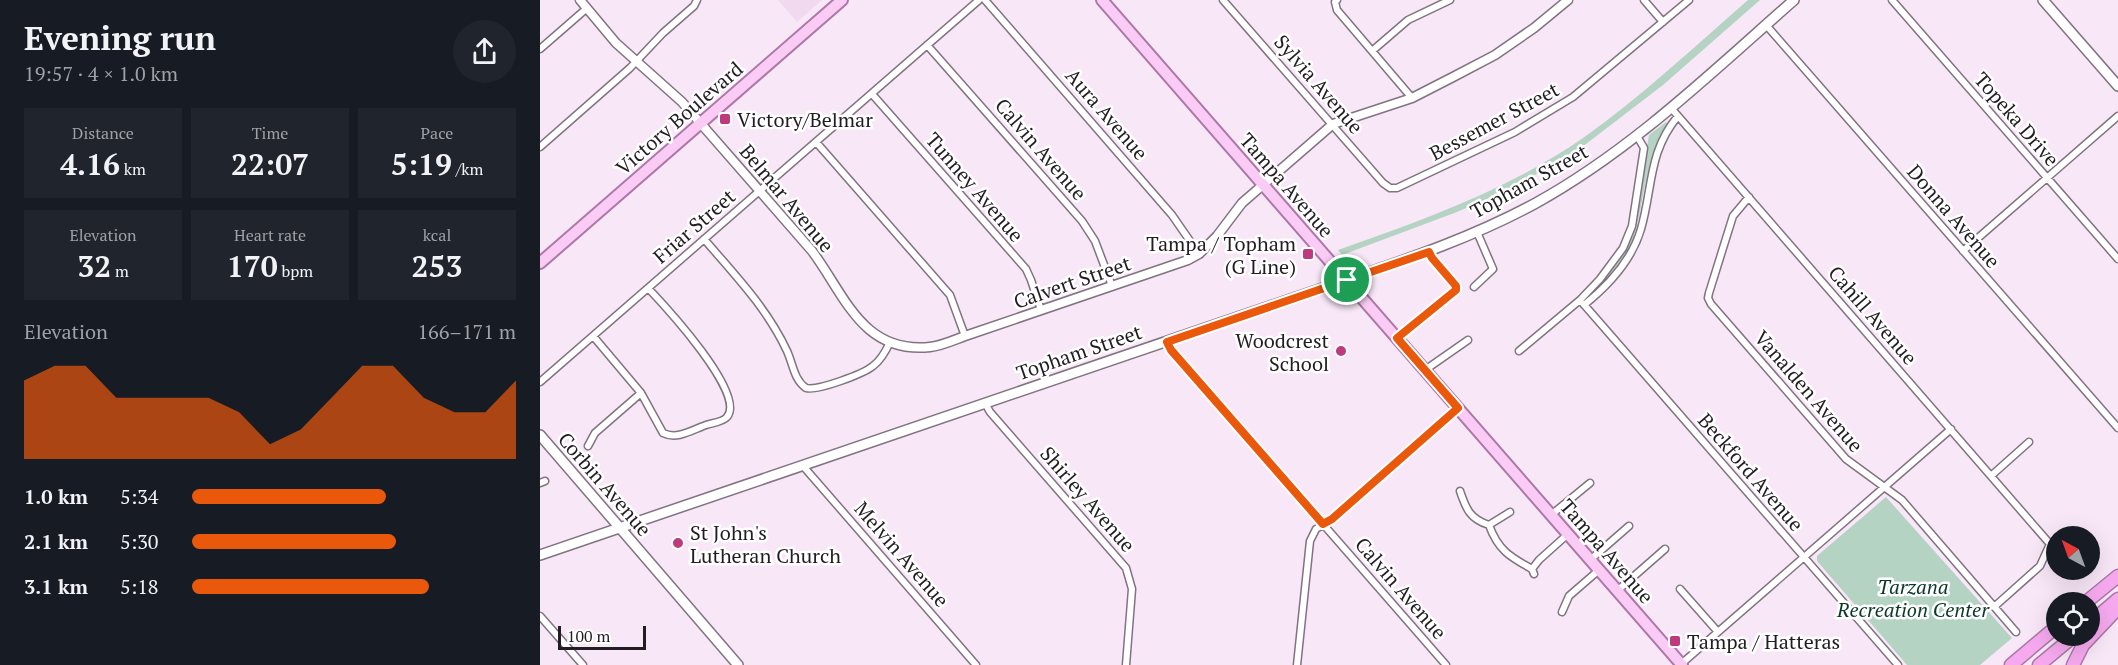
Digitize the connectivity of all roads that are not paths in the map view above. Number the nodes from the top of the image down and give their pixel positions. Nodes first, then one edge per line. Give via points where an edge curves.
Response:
1 (579, 0) edge
2 (697, 0) edge
3 (842, 0) edge
4 (979, 0) edge
5 (985, 0) edge
6 (1102, 0) edge
7 (1223, 0) edge
8 (1450, 0) edge
9 (1568, 0) edge
10 (1644, 0) edge
11 (1689, 0) edge
12 (1794, 0) edge
13 (1892, 0) edge
14 (2043, 0) edge
15 (1336, 1) edge
16 (586, 9) junction
17 (1663, 22) junction
18 (1766, 25) junction
19 (927, 45) junction
20 (540, 49) edge
21 (1372, 51) junction
22 (636, 63) junction
23 (2118, 86) edge
24 (872, 93) junction
25 (1412, 98) junction
26 (1671, 108) junction
27 (1678, 116) junction
28 (2118, 116) edge
29 (700, 123) junction
30 (1333, 124) junction
31 (1637, 136) junction
32 (816, 142) junction
33 (540, 147) edge
34 (2047, 177) junction
35 (1263, 184) junction
36 (1390, 188) joint
37 (759, 190) junction
38 (1749, 197) junction
39 (1477, 232) junction
40 (704, 239) junction
41 (1963, 251) junction
42 (1429, 252) junction
43 (1199, 254) junction
44 (2118, 259) edge
45 (540, 263) edge
46 (1347, 280) junction
47 (1112, 286) junction
48 (1474, 287) dead end
49 (648, 288) junction
50 (1582, 303) junction
51 (1041, 310) junction
52 (593, 336) junction
53 (965, 336) junction
54 (1397, 338) junction
55 (1468, 340) dead end
56 (890, 342) junction
57 (1167, 342) junction
58 (1519, 351) dead end
59 (1425, 370) junction
60 (540, 382) edge
61 (641, 393) junction
62 (985, 403) junction
63 (1458, 408) junction
64 (2118, 428) edge
65 (1951, 429) junction
66 (540, 435) edge
67 (2029, 442) dead end
68 (588, 446) dead end
69 (803, 466) junction
70 (1992, 475) junction
71 (1590, 483) dead end
72 (1884, 486) junction
73 (1460, 491) dead end
74 (1510, 512) dead end
75 (1551, 515) junction
76 (1323, 524) junction
77 (1489, 525) junction
78 (1629, 526) dead end
79 (619, 527) junction
80 (1568, 534) junction
81 (2046, 536) edge
82 (1665, 549) dead end
83 (540, 555) edge
84 (2046, 556) edge
85 (1804, 557) junction
86 (1590, 560) junction
87 (1599, 570) junction
88 (2118, 576) edge
89 (1680, 589) dead end
90 (1617, 591) junction
91 (2098, 592) edge
92 (2118, 599) edge
93 (1994, 607) junction
94 (2118, 608) edge
95 (1562, 612) dead end
96 (2100, 614) edge
97 (540, 616) edge
98 (1718, 632) junction
99 (2016, 632) dead end
100 (2046, 635) edge
101 (2062, 646) edge
102 (583, 665) edge
103 (738, 665) edge
104 (976, 665) edge
105 (1126, 665) edge
106 (1297, 665) edge
107 (1446, 665) edge
108 (1681, 665) edge
109 (1898, 665) edge
110 (2011, 665) edge
111 (2039, 665) edge
112 (2073, 665) edge

1 - 16 street, Belmar Avenue
2 - 22 street
3 - 29 main road, Victory Boulevard
4 - 19 street, Friar Street
5 - 43 street, Aura Avenue via 1175,219
6 - 35 main road, Tampa Avenue
7 - 30 street, Sylvia Avenue
8 - 21 street via 1408,20
9 - 25 street, Calvert Street via 1495,55
10 - 17 street
11 - 17 street, Bessemer Street
12 - 18 main road, Topham Street
13 - 34 street, Topeka Drive
14 - 23 main road
15 - 21 street via 1337,10
16 - 20 street
16 - 22 street, Belmar Avenue
17 - 36 street, Bessemer Street via 1597,79 1544,116 1403,187
18 - 26 main road, Topham Street
18 - 41 street, Donna Avenue
19 - 24 street, Friar Street
19 - 47 street, Calvin Avenue via 1083,222 1095,241
21 - 25 street
22 - 29 street, Belmar Avenue via 677,97
22 - 33 street
24 - 32 street, Friar Street
24 - 51 street, Tunney Avenue via 1026,269
25 - 30 street, Calvert Street
26 - 27 street, Cahill Avenue
26 - 31 main road, Topham Street
27 - 38 street, Cahill Avenue
27 - 50 street via 1656,154 1641,228 1630,254 1607,286
28 - 34 street
29 - 37 street, Belmar Avenue
29 - 45 main road, Victory Boulevard
30 - 35 street, Calvert Street
30 - 36 street, Sylvia Avenue
31 - 39 main road, Topham Street via 1566,185
31 - 50 street via 1644,148 1632,226 1614,262
32 - 37 street, Friar Street
32 - 53 street via 950,295
34 - 41 street
34 - 44 street, Topeka Drive
35 - 43 street, Calvert Street
35 - 46 main road, Tampa Avenue
37 - 40 street, Friar Street
37 - 56 street, Belmar Avenue via 827,271 856,318 872,333
38 - 65 street, Cahill Avenue
38 - 72 street, Vanalden Avenue via 1733,216 1708,298 1846,459
39 - 42 main road, Topham Street
39 - 48 street via 1493,269
40 - 49 street, Friar Street
40 - 56 street via 759,304 783,344 797,380 806,388 817,388 868,370
41 - 64 street, Donna Avenue
42 - 46 main road, Topham Street
42 - 54 street via 1456,290
43 - 47 street, Calvert Street
46 - 54 main road, Tampa Avenue
46 - 57 main road, Topham Street
47 - 51 street, Calvert Street
49 - 52 street, Friar Street
49 - 61 street via 706,356 721,382 730,411 725,419 669,436 658,427
50 - 58 street
50 - 85 street, Beckford Avenue
51 - 53 street, Calvert Street
52 - 60 street, Friar Street
52 - 61 street
53 - 56 street, Calvert Street via 932,347 905,347
54 - 59 main road, Tampa Avenue
55 - 59 street
57 - 62 main road, Topham Street
57 - 76 street, Calvin Avenue
59 - 63 main road, Tampa Avenue
61 - 68 street via 595,433
62 - 69 main road, Topham Street
62 - 105 street, Shirley Avenue via 1126,568 1132,589
63 - 75 main road, Tampa Avenue
63 - 76 street
65 - 70 street, Cahill Avenue
65 - 72 street
66 - 79 main road, Corbin Avenue
67 - 70 street
69 - 79 main road, Topham Street
69 - 104 street, Melvin Avenue
70 - 81 street, Cahill Avenue
71 - 75 street
72 - 85 street
72 - 93 street, Vanalden Avenue via 1902,500
73 - 77 street via 1473,518
74 - 77 street
75 - 80 main road, Tampa Avenue
76 - 106 street via 1311,541
76 - 107 street, Calvin Avenue
77 - 80 street via 1504,552 1533,571 1539,560
78 - 86 street
79 - 83 main road, Topham Street
79 - 103 main road, Corbin Avenue
80 - 86 main road, Tampa Avenue
82 - 90 street
84 - 93 street via 2040,566
85 - 98 street
85 - 109 street, Beckford Avenue
86 - 87 main road, Tampa Avenue
87 - 90 main road, Tampa Avenue
87 - 95 street via 1569,596
88 - 91 highway
89 - 98 street
90 - 108 main road, Tampa Avenue
92 - 96 highway
93 - 99 street, Vanalden Avenue
94 - 112 highway via 2083,645
97 - 102 street
98 - 108 street
100 - 110 highway
101 - 111 highway

